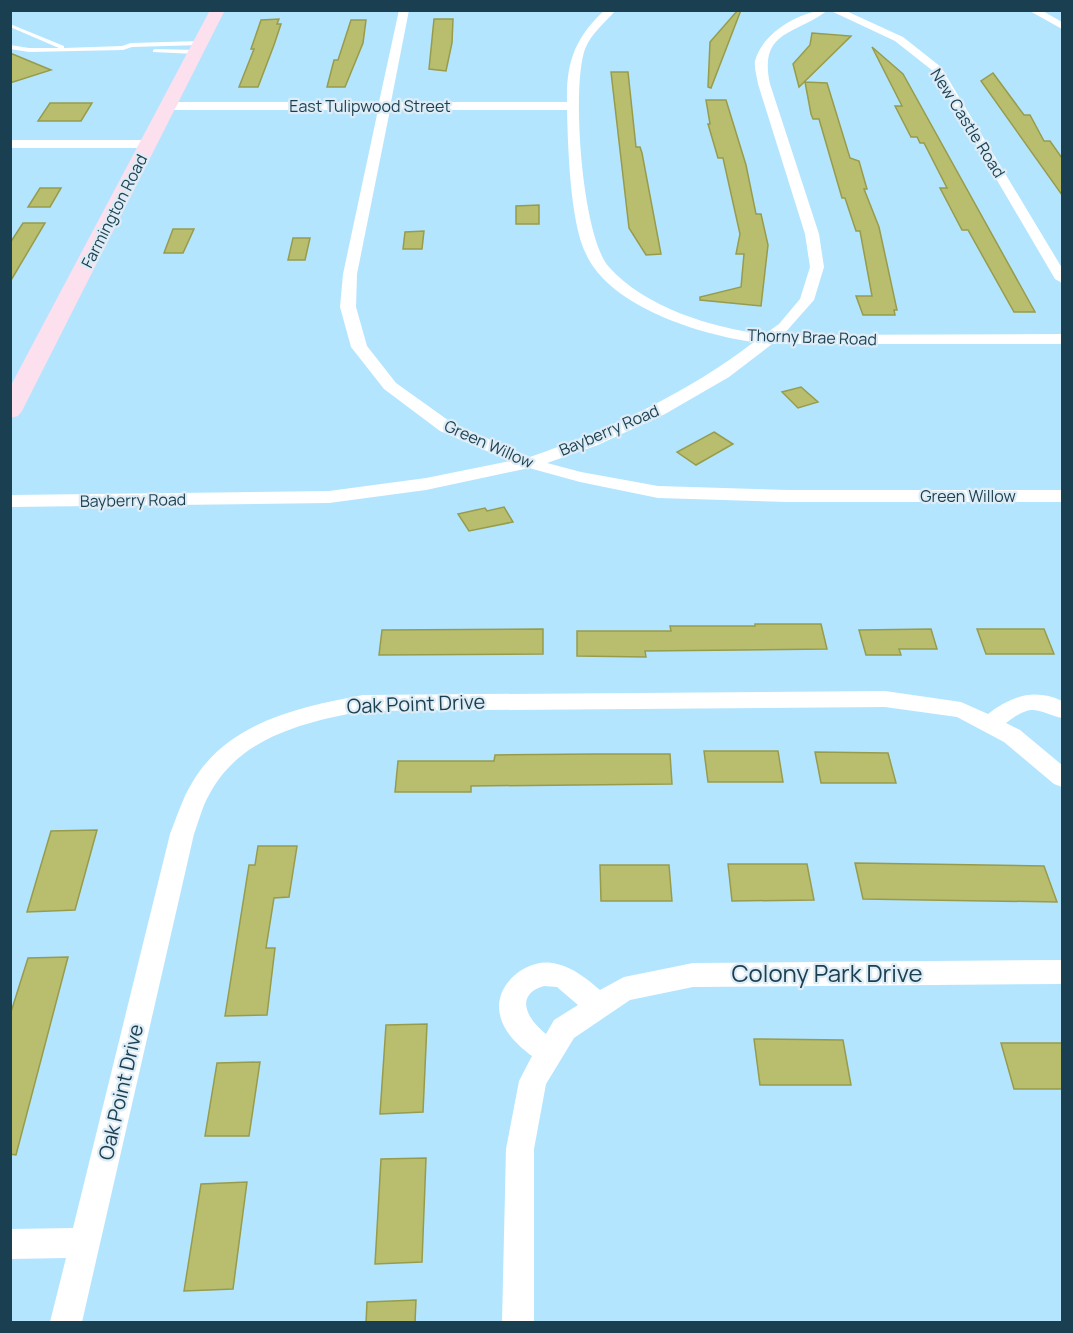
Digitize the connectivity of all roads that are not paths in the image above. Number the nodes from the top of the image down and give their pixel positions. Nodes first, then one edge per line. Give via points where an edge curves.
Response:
1 (218, 10) edge
2 (404, 10) edge
3 (611, 10) edge
4 (823, 10) edge
5 (834, 10) edge
6 (1033, 10) edge
7 (10, 25) edge
8 (1062, 26) edge
9 (10, 46) edge
10 (123, 48) junction
11 (199, 48) junction
12 (66, 49) junction
13 (168, 106) junction
14 (384, 106) junction
15 (573, 106) junction
16 (10, 144) edge
17 (149, 144) junction
18 (1062, 279) edge
19 (770, 338) junction
20 (1062, 339) edge
21 (10, 411) edge
22 (529, 463) junction
23 (1062, 496) edge
24 (10, 501) edge
25 (1062, 710) edge
26 (990, 725) junction
27 (1059, 768) edge
28 (1062, 972) edge
29 (598, 1006) junction
30 (550, 1053) junction
31 (85, 1243) junction
32 (10, 1244) edge
33 (66, 1323) edge
34 (518, 1323) edge

1 - 11 street, Farmington Road
2 - 14 street, Green Willow
3 - 15 street, Thorny Brae Road via 586,35 574,66
4 - 19 street, Bayberry Road via 790,26 768,45 760,62 812,234 817,267 807,300
5 - 18 street, New Castle Road via 899,39 937,69
6 - 8 street
7 - 12 lane
9 - 12 lane
10 - 11 lane
10 - 11 lane
10 - 12 lane
11 - 13 street, Farmington Road
13 - 14 street, East Tulipwood Street
13 - 17 street, Farmington Road
14 - 15 street, East Tulipwood Street
14 - 22 street, Green Willow via 350,274 348,307 359,347 390,386 446,427
15 - 19 street, Thorny Brae Road via 580,199 593,256 635,296 672,314 719,331
16 - 17 street
17 - 21 street, Farmington Road
19 - 20 street, Thorny Brae Road
19 - 22 street, Bayberry Road via 723,374 659,410 592,441
22 - 23 street, Green Willow via 658,492
22 - 24 street, Bayberry Road via 426,484 328,497
25 - 26 street via 1035,701 1012,706
26 - 27 street, Oak Point Drive
26 - 31 street, Oak Point Drive via 961,710 885,699 363,703 308,712 248,738 219,762 200,788 182,834
28 - 29 street, Colony Park Drive via 693,975 624,989
29 - 30 street, Colony Park Drive via 564,1029
29 - 30 street via 565,978 532,976 521,984 514,993 514,1019 520,1029
30 - 34 street, Colony Park Drive via 533,1081 520,1149
31 - 32 street
31 - 33 street, Oak Point Drive

